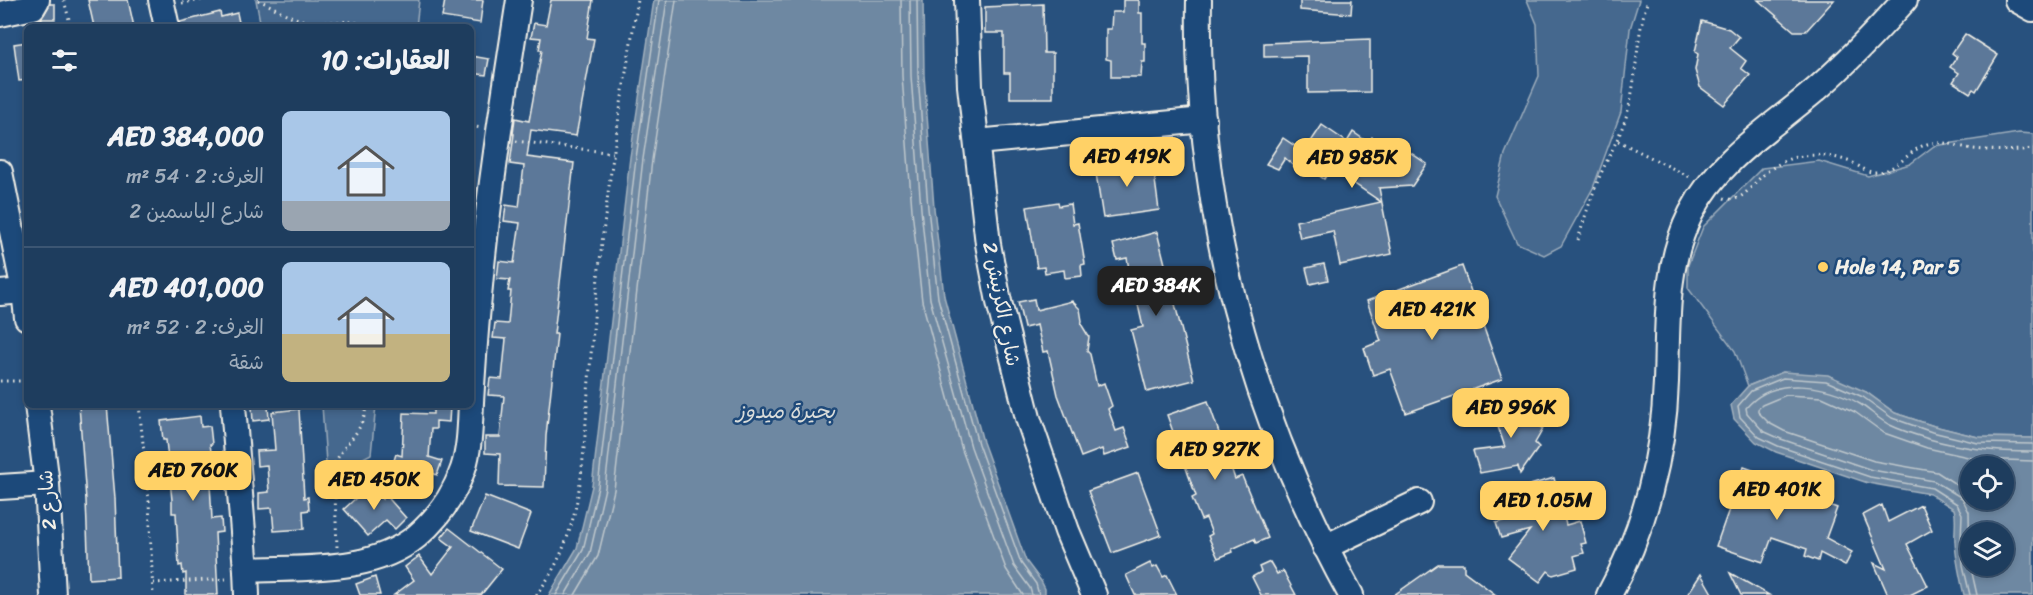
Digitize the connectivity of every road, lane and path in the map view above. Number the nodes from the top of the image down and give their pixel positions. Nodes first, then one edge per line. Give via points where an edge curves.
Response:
1 (38, 0) edge
2 (64, 0) edge
3 (161, 0) edge
4 (258, 0) edge
5 (519, 0) edge
6 (638, 0) edge
7 (967, 0) edge
8 (1199, 0) edge
9 (1648, 0) edge
10 (1905, 0) edge
11 (2017, 0) edge
12 (2033, 9) edge
13 (0, 14) edge
14 (70, 24) edge
15 (166, 24) edge
16 (360, 24) edge
17 (1204, 120) junction
18 (497, 138) junction
19 (1618, 141) junction
20 (977, 142) junction
21 (2033, 149) edge
22 (615, 153) junction
23 (0, 172) edge
24 (1707, 187) junction
25 (1578, 240) dead end
26 (24, 291) joint
27 (0, 292) edge
28 (474, 367) edge
29 (0, 381) edge
30 (24, 381) edge
31 (37, 408) edge
32 (139, 408) edge
33 (233, 408) edge
34 (365, 408) edge
35 (471, 408) edge
36 (47, 484) junction
37 (0, 486) edge
38 (1419, 502) dead end
39 (1325, 547) junction
40 (338, 565) junction
41 (246, 570) junction
42 (153, 583) junction
43 (53, 595) edge
44 (153, 595) edge
45 (246, 595) edge
46 (536, 595) edge
47 (1094, 595) edge
48 (1351, 595) edge
49 (1608, 595) edge

1 - 13 street via 33,7
2 - 14 path
3 - 15 street
4 - 16 path via 308,22
5 - 18 street
6 - 22 path
7 - 20 street, شارع الكرنيش 2 via 969,77
8 - 17 street
9 - 19 path via 1632,94
10 - 24 street via 1852,56 1747,144
11 - 12 street
17 - 20 street
17 - 39 street via 1214,208 1235,307 1287,466
18 - 22 path
18 - 28 street
19 - 24 path
19 - 25 path via 1594,192
20 - 47 street, شارع الكرنيش 2 via 988,244 1012,361 1047,475
21 - 24 path via 1997,151 1931,143 1892,169 1872,173 1839,158 1806,155 1775,166 1737,199 1726,199
22 - 46 path via 597,281 576,508 558,560
23 - 26 street
24 - 49 street via 1680,241 1671,276 1663,416 1652,480 1636,533
26 - 27 street
29 - 30 path
31 - 36 street, شارع 2
32 - 42 path
33 - 41 street
34 - 40 path via 362,425 334,468
35 - 40 street via 464,468 437,517 393,551 366,561
36 - 37 street
36 - 43 street, شارع 2
38 - 39 street
39 - 48 street
40 - 41 street
41 - 42 path via 227,579
41 - 45 street
42 - 44 path

